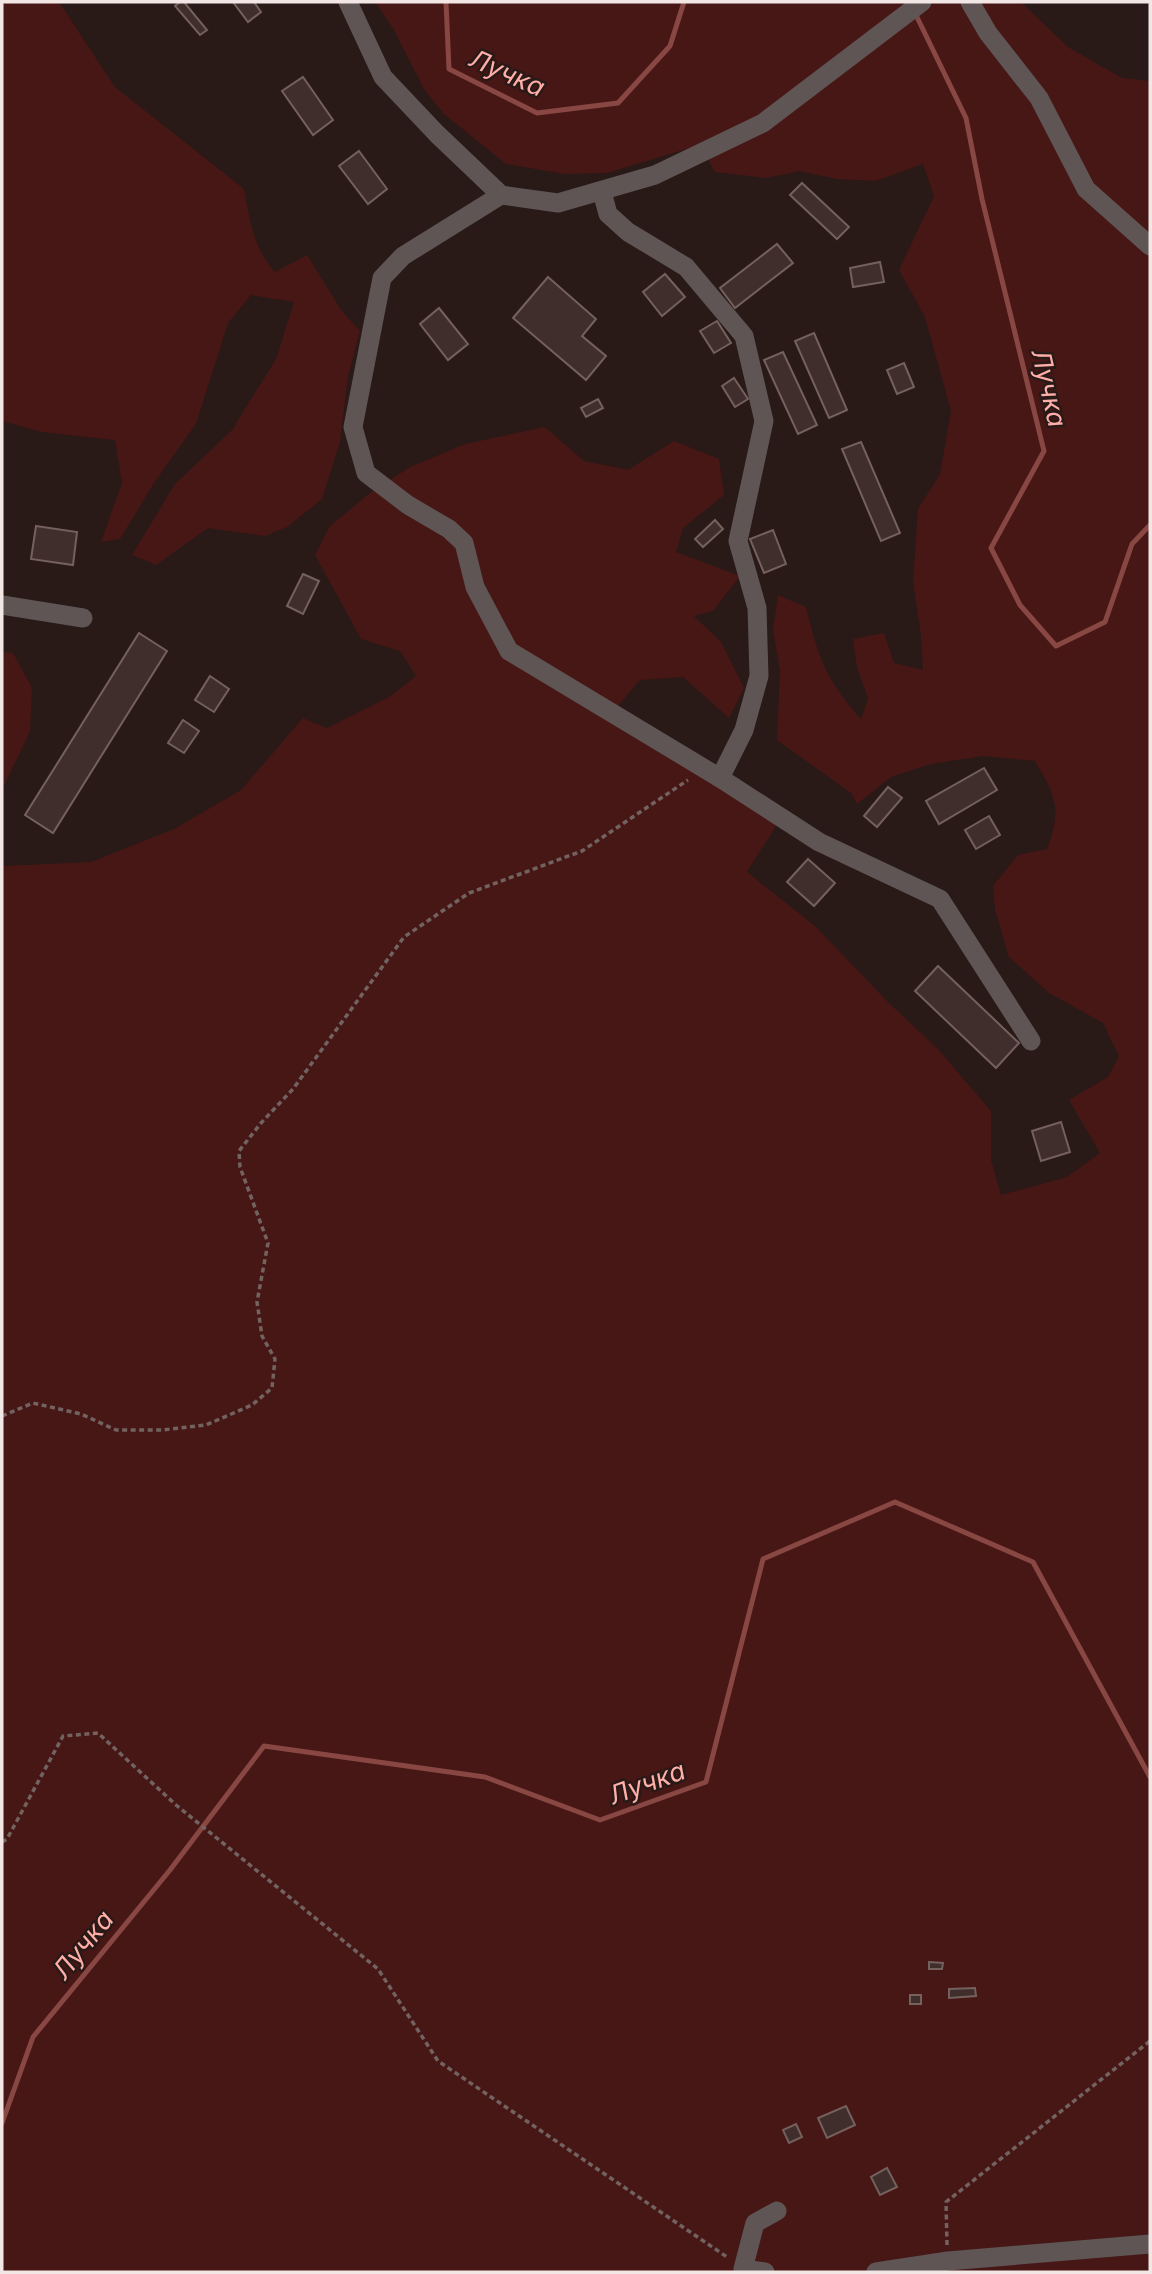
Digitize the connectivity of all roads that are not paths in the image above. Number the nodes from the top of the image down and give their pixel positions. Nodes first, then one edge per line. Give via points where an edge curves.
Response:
1 (348, 2) edge
2 (970, 2) edge
3 (920, 3) edge
4 (603, 192) junction
5 (501, 195) junction
6 (1150, 246) edge
7 (2, 605) edge
8 (83, 618) dead end
9 (720, 778) junction
10 (1031, 1041) dead end
11 (777, 2211) dead end
12 (1150, 2244) edge
13 (765, 2272) edge
14 (876, 2272) edge

1 - 5 street via 383,77
2 - 6 street via 1039,98 1086,189
3 - 4 street via 763,123 655,175
4 - 5 street via 558,203
4 - 9 street via 608,214 628,232 686,267 744,336 764,421 738,541 757,608 759,676 744,730
5 - 9 street via 403,256 382,278 353,427 366,473 464,543 475,587 509,650
7 - 8 street
9 - 10 street via 819,842 940,898
11 - 13 street via 755,2223 743,2270
12 - 14 street via 948,2261

